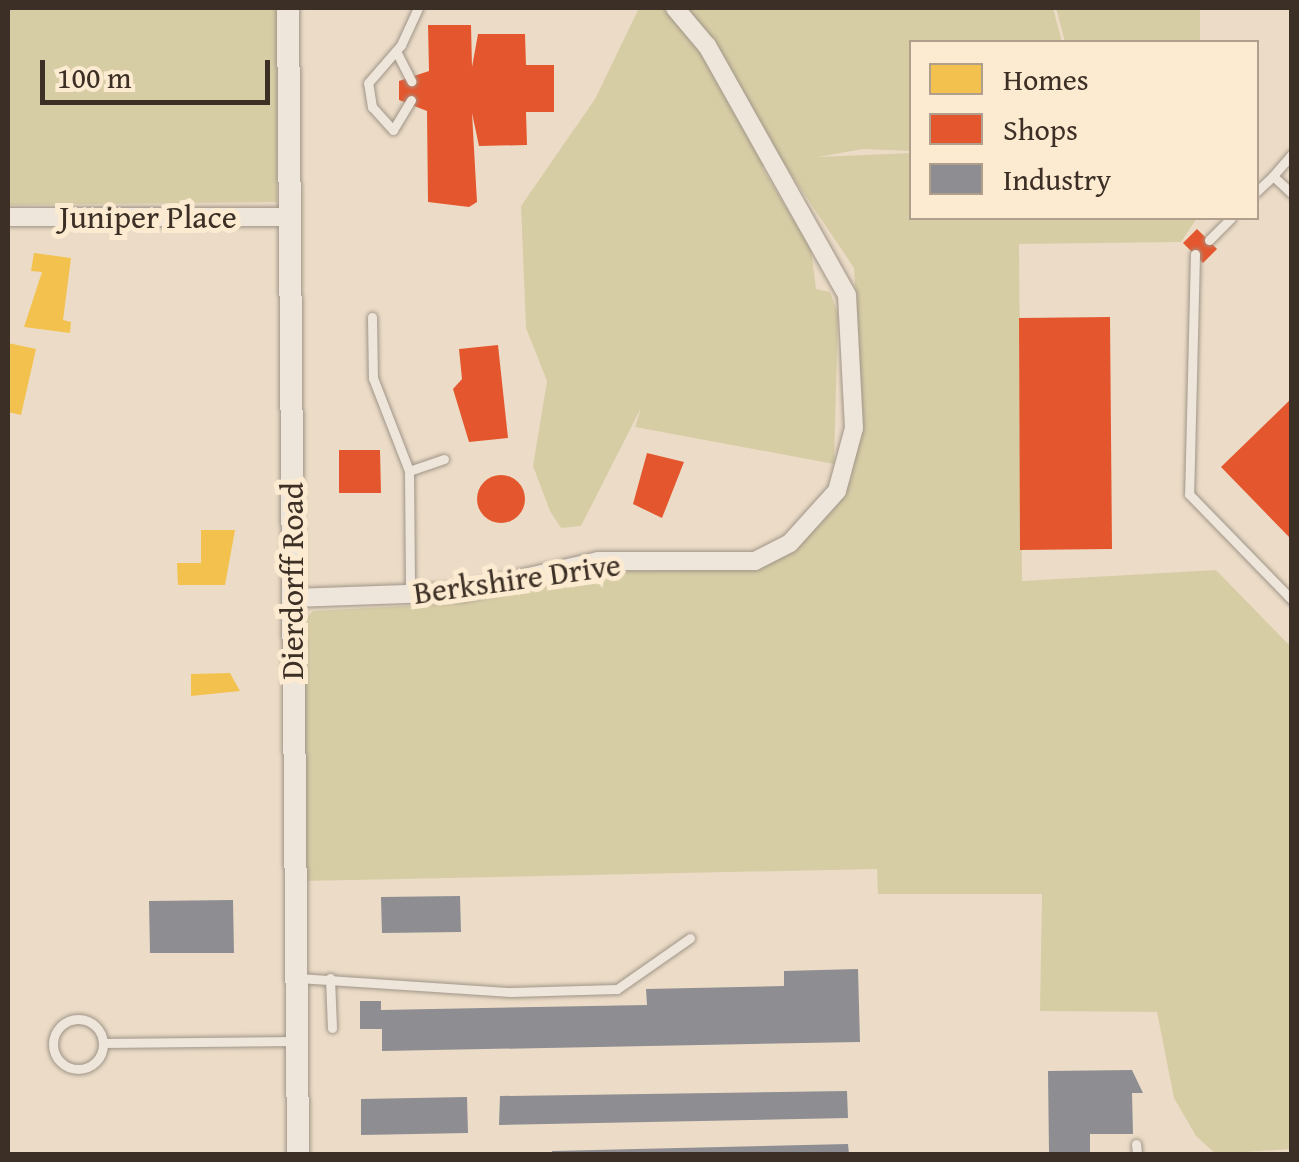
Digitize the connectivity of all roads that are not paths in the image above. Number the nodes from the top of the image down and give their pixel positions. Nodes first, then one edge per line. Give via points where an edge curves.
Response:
1 (288, 8) edge
2 (418, 8) edge
3 (675, 8) edge
4 (396, 52) junction
5 (411, 81) dead end
6 (411, 100) dead end
7 (1292, 154) edge
8 (1272, 176) junction
9 (1259, 189) edge
10 (1292, 194) edge
11 (8, 217) edge
12 (290, 217) junction
13 (1229, 220) edge
14 (1209, 240) dead end
15 (1194, 254) dead end
16 (372, 317) dead end
17 (444, 459) dead end
18 (409, 470) junction
19 (410, 596) junction
20 (293, 598) junction
21 (1292, 600) edge
22 (690, 938) dead end
23 (295, 978) junction
24 (330, 978) junction
25 (332, 1028) dead end
26 (296, 1041) junction
27 (103, 1043) junction
28 (298, 1154) edge

1 - 12 street, Dierdorff Road
2 - 4 lane
3 - 19 street, Berkshire Drive via 706,46 847,296 854,428 838,492 790,543 755,561 572,564
4 - 5 lane
4 - 6 lane via 372,71 368,95 393,130
7 - 8 lane
8 - 9 lane
8 - 10 lane
11 - 12 street, Juniper Place
12 - 20 street, Dierdorff Road
13 - 14 lane
15 - 21 lane via 1189,494
16 - 18 lane via 373,378
17 - 18 lane
18 - 19 lane
19 - 20 street, Berkshire Drive
20 - 23 street, Dierdorff Road
22 - 24 lane via 617,990 511,992
23 - 24 lane
23 - 26 street, Dierdorff Road
24 - 25 lane
26 - 27 lane
26 - 28 street, Dierdorff Road
27 - 27 lane via 98,1028 76,1018 62,1024 52,1045 74,1069 98,1059

